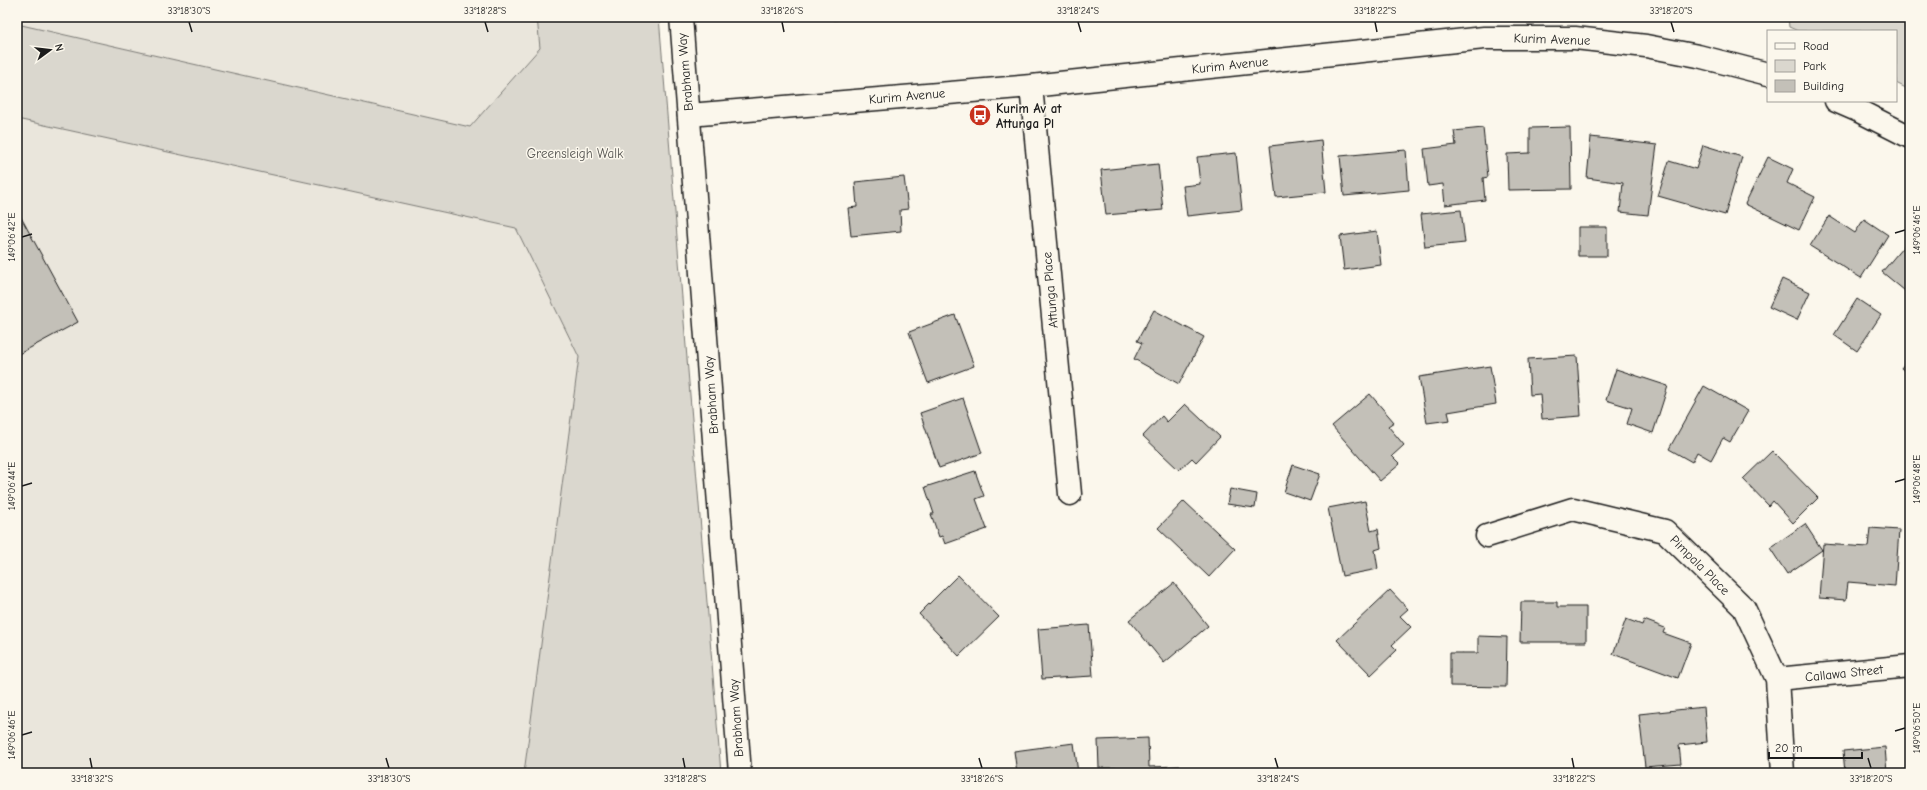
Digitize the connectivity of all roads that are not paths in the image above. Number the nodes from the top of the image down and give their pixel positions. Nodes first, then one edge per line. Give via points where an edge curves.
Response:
1 (681, 17) edge
2 (1767, 74) edge
3 (1031, 86) junction
4 (1838, 102) edge
5 (689, 115) junction
6 (1910, 137) edge
7 (1070, 494) dead end
8 (1487, 536) dead end
9 (1910, 666) edge
10 (1777, 679) junction
11 (740, 773) edge
12 (1783, 773) edge

1 - 5 street, Brabham Way
2 - 3 street, Kurim Avenue via 1646,46 1575,38 1484,38
3 - 5 street, Kurim Avenue
3 - 7 street, Attunga Place
4 - 6 street
5 - 11 street, Brabham Way
8 - 10 street, Pimpala Place via 1573,509 1665,531 1744,608
9 - 10 street, Callawa Street
10 - 12 street, Pimpala Place

